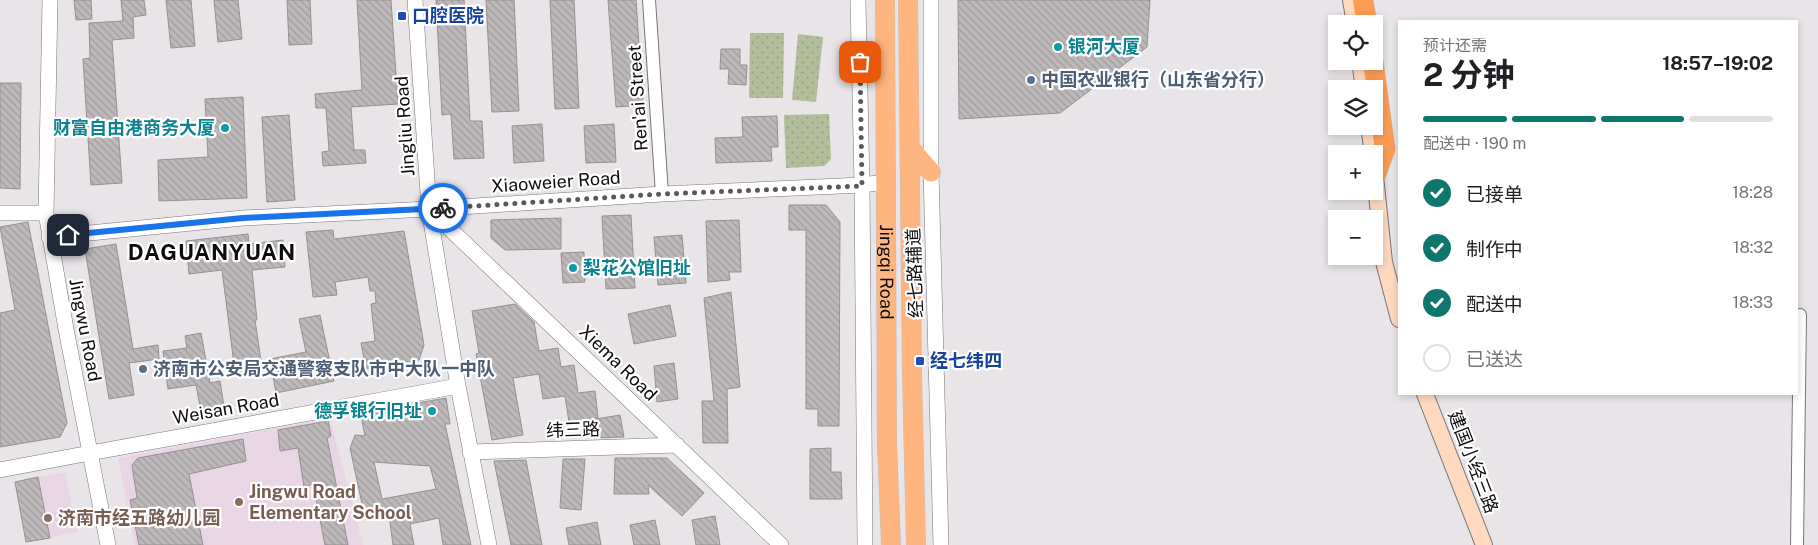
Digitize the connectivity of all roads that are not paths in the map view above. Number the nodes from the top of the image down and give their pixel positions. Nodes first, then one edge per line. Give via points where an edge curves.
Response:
1 (50, 0) edge
2 (415, 0) edge
3 (649, 0) edge
4 (858, 0) edge
5 (885, 0) edge
6 (908, 0) edge
7 (931, 0) edge
8 (1351, 0) edge
9 (1363, 0) edge
10 (1354, 15) edge
11 (1366, 15) edge
12 (1379, 135) edge
13 (911, 149) junction
14 (1383, 153) edge
15 (931, 172) junction
16 (886, 182) junction
17 (862, 186) junction
18 (662, 194) junction
19 (1378, 200) edge
20 (429, 209) junction
21 (46, 213) junction
22 (0, 214) edge
23 (49, 237) junction
24 (1398, 315) edge
25 (1800, 315) dead end
26 (458, 386) junction
27 (1425, 395) edge
28 (677, 444) junction
29 (90, 452) junction
30 (470, 452) junction
31 (0, 470) edge
32 (108, 545) edge
33 (489, 545) edge
34 (781, 545) edge
35 (865, 545) edge
36 (891, 545) edge
37 (916, 545) edge
38 (941, 545) edge
39 (1484, 545) edge
40 (1797, 545) edge

1 - 21 street, Jingwu Road
2 - 20 street, Jingliu Road
3 - 18 street, Ren'ai Street
4 - 17 street
5 - 16 main road, Jingqi Road
6 - 13 main road, Jingqi Road
7 - 15 street, 经七路辅道
8 - 10 main road
9 - 11 highway
12 - 14 highway via 1385,149
13 - 15 main road
13 - 37 main road, Jingqi Road
15 - 38 street, 经七路辅道
16 - 17 street, Xiaoweier Road
16 - 36 main road, Jingqi Road via 887,444
17 - 18 street, Xiaoweier Road
17 - 35 street
18 - 20 street, Xiaoweier Road
19 - 24 main road via 1384,262
20 - 23 street, Xiaoweier Road via 243,218
20 - 26 street, Jingliu Road
20 - 28 street, Xiema Road
21 - 22 street
21 - 23 street, Jingwu Road
23 - 29 street, Jingwu Road
25 - 40 street
26 - 29 street, Weisan Road
26 - 30 street, Jingliu Road
27 - 39 main road, 建国小经三路
28 - 30 street, 纬三路
28 - 34 street, Xiema Road
29 - 31 street, Weisan Road
29 - 32 street, Jingwu Road
30 - 33 street, Jingliu Road

